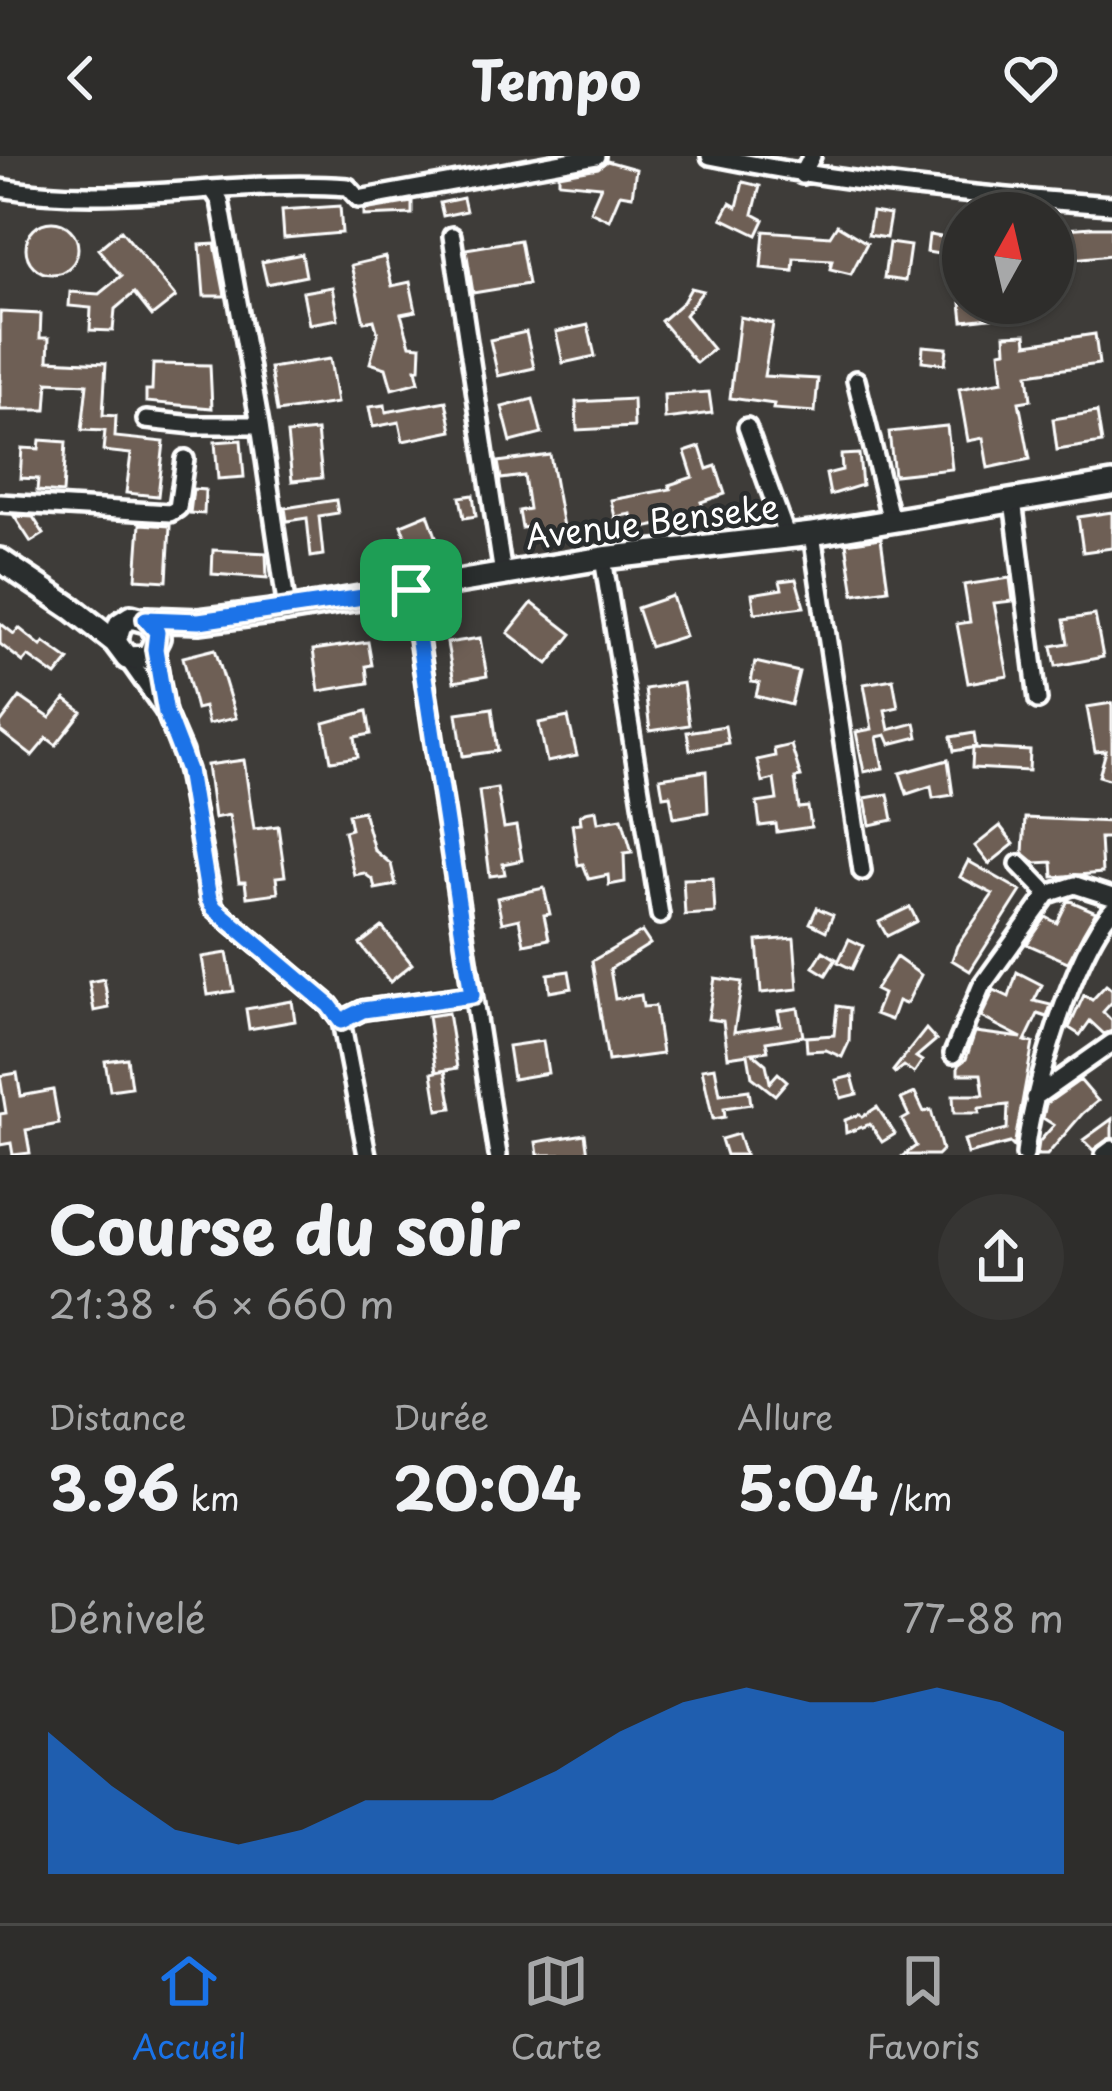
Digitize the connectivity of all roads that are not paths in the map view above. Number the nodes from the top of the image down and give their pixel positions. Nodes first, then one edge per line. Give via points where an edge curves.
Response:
1 (596, 156) edge
2 (710, 156) edge
3 (812, 156) edge
4 (802, 175) junction
5 (0, 188) edge
6 (207, 191) junction
7 (1112, 205) edge
8 (452, 236) dead end
9 (856, 380) dead end
10 (146, 420) dead end
11 (260, 425) junction
12 (746, 428) dead end
13 (185, 459) dead end
14 (1112, 484) edge
15 (1013, 500) junction
16 (0, 503) edge
17 (891, 521) junction
18 (812, 534) junction
19 (788, 538) junction
20 (603, 557) junction
21 (0, 560) edge
22 (503, 575) junction
23 (411, 590) junction
24 (73, 609) junction
25 (287, 610) junction
26 (147, 631) junction
27 (121, 650) junction
28 (1038, 700) dead end
29 (166, 713) junction
30 (1019, 864) dead end
31 (862, 871) dead end
32 (1048, 894) junction
33 (1112, 897) edge
34 (1112, 910) edge
35 (660, 915) dead end
36 (472, 995) junction
37 (341, 1021) junction
38 (1112, 1043) edge
39 (953, 1054) dead end
40 (1034, 1098) junction
41 (1112, 1149) edge
42 (367, 1155) edge
43 (498, 1155) edge
44 (1025, 1155) edge
45 (1104, 1155) edge

1 - 6 street via 359,199 334,186
2 - 4 street
3 - 4 street
4 - 7 street
5 - 6 street via 52,196
6 - 11 street via 220,202
8 - 22 street
9 - 17 street
10 - 11 street
11 - 25 street
12 - 19 street
13 - 16 street via 183,497 170,513
14 - 15 street, Avenue Benseke
15 - 17 street, Avenue Benseke
15 - 28 street
17 - 18 street, Avenue Benseke
18 - 19 street, Avenue Benseke
18 - 31 street
19 - 20 street, Avenue Benseke
20 - 22 street, Avenue Benseke
20 - 35 street
21 - 24 street
22 - 23 street, Avenue Benseke
23 - 25 street, Avenue Benseke
23 - 36 street
24 - 26 street
24 - 27 street
25 - 26 street, Avenue Benseke
26 - 27 street via 116,629
26 - 27 street, Avenue Benseke via 148,657
26 - 29 street
27 - 29 street
29 - 37 street via 188,770 214,908
30 - 32 street
32 - 33 street via 1075,885
32 - 39 street via 981,987
34 - 40 street via 1097,927
36 - 37 street via 363,1010
36 - 43 street
37 - 42 street
38 - 40 street
40 - 44 street
41 - 45 street

